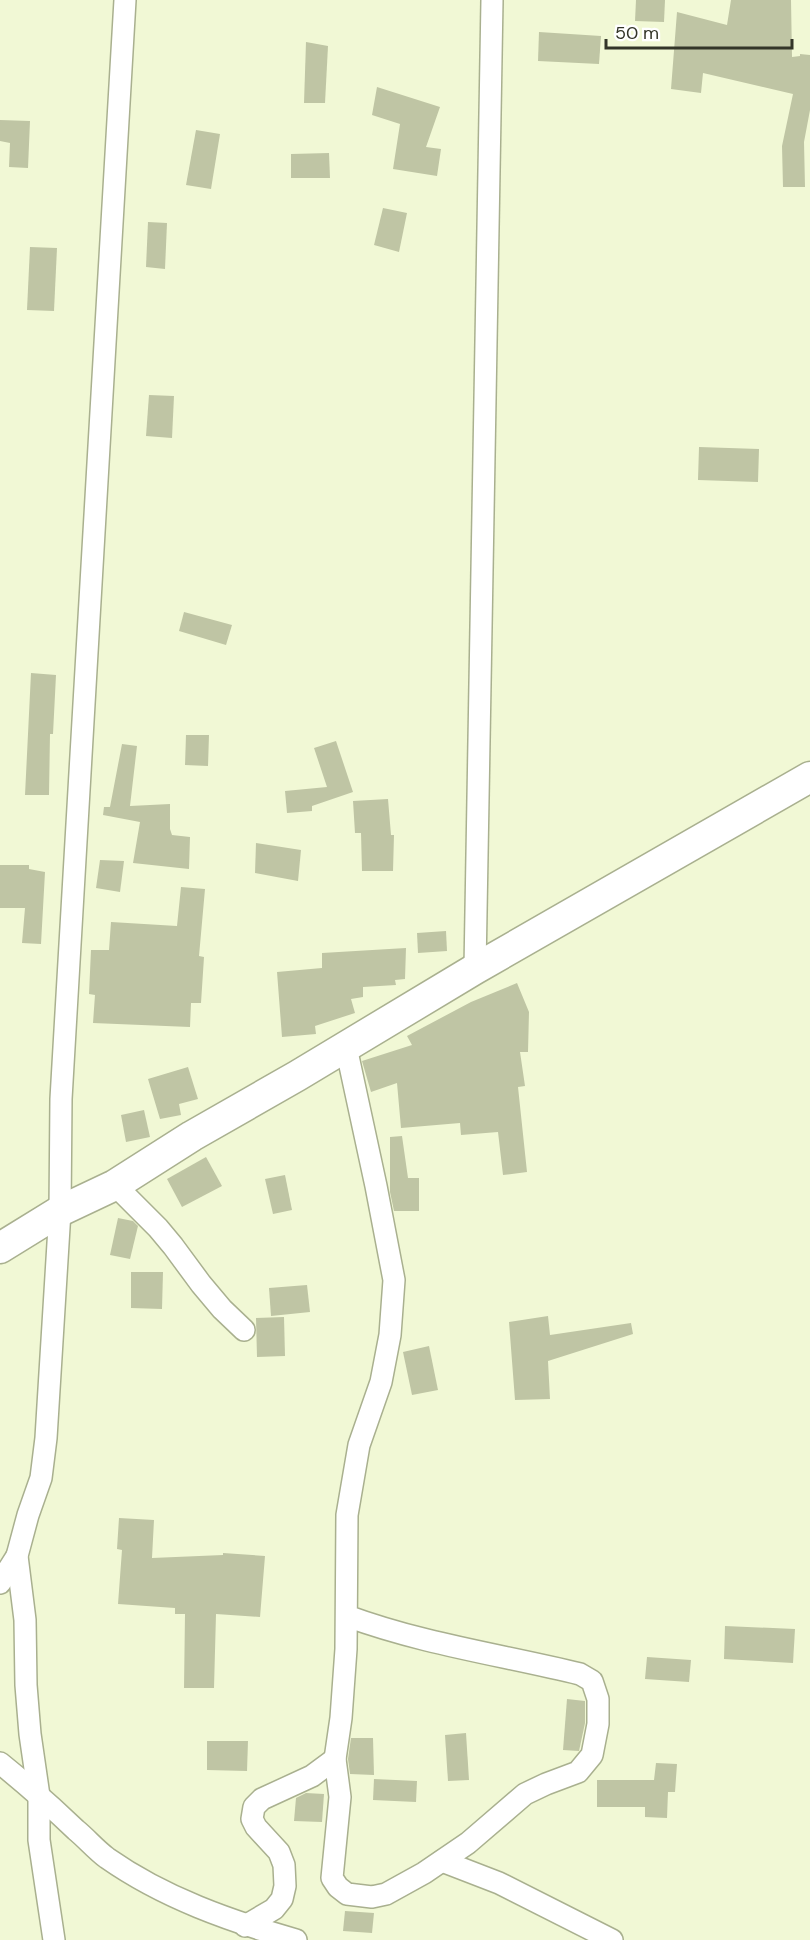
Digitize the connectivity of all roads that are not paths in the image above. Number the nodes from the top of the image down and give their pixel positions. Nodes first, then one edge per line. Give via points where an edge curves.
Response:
1 (125, 0) edge
2 (492, 0) edge
3 (810, 777) edge
4 (475, 969) junction
5 (346, 1047) junction
6 (115, 1185) junction
7 (60, 1211) junction
8 (0, 1248) edge
9 (244, 1330) dead end
10 (6, 1572) edge
11 (347, 1616) junction
12 (335, 1759) junction
13 (0, 1763) edge
14 (39, 1796) junction
15 (442, 1861) junction
16 (245, 1926) junction
17 (54, 1940) edge
18 (296, 1940) edge
19 (612, 1940) edge

1 - 7 street via 60,1134
2 - 4 street
3 - 4 street
4 - 5 street
5 - 6 street
5 - 11 street via 394,1280 381,1382 359,1445 347,1515
6 - 7 street
6 - 9 street via 158,1228 222,1309
7 - 8 street
7 - 10 street via 41,1478
10 - 14 street via 25,1620 26,1685
11 - 12 street
11 - 15 street via 430,1642 580,1674 592,1681 598,1699 598,1724 586,1765 525,1794
12 - 15 street via 340,1797 333,1878 338,1887 347,1894 386,1894
12 - 16 street via 254,1807 252,1819 256,1827 279,1852 285,1886 274,1909
13 - 14 street
14 - 16 street via 107,1858 172,1895
14 - 17 street via 39,1840
15 - 19 street via 499,1883
16 - 18 street

